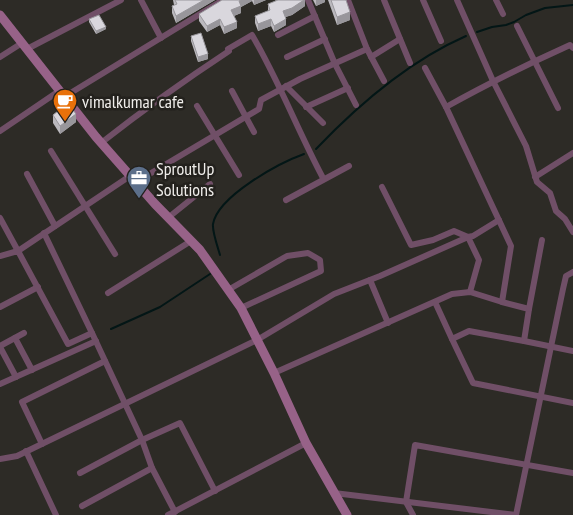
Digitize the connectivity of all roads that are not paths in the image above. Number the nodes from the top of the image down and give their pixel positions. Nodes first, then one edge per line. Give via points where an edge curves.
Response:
1 (121, 0) edge
2 (141, 0) edge
3 (223, 0) edge
4 (308, 0) edge
5 (348, 0) edge
6 (384, 0) edge
7 (423, 0) edge
8 (457, 0) edge
9 (496, 0) edge
10 (503, 14) dead end
11 (0, 15) edge
12 (315, 16) junction
13 (516, 26) dead end
14 (278, 34) dead end
15 (161, 38) junction
16 (400, 39) junction
17 (325, 40) junction
18 (441, 41) dead end
19 (25, 46) junction
20 (573, 48) edge
21 (367, 49) junction
22 (0, 57) edge
23 (286, 57) dead end
24 (371, 57) junction
25 (534, 61) junction
26 (410, 63) dead end
27 (335, 64) junction
28 (425, 68) dead end
29 (384, 81) dead end
30 (493, 81) junction
31 (283, 88) junction
32 (348, 88) junction
33 (232, 91) dead end
34 (61, 94) junction
35 (356, 105) dead end
36 (197, 106) dead end
37 (306, 107) junction
38 (446, 107) junction
39 (558, 108) dead end
40 (246, 117) junction
41 (323, 123) dead end
42 (0, 131) edge
43 (254, 132) dead end
44 (215, 135) junction
45 (101, 143) junction
46 (52, 152) dead end
47 (573, 153) edge
48 (349, 166) dead end
49 (27, 174) dead end
50 (240, 175) dead end
51 (536, 177) junction
52 (323, 178) junction
53 (133, 179) junction
54 (210, 184) dead end
55 (382, 187) dead end
56 (286, 200) dead end
57 (85, 206) junction
58 (169, 217) junction
59 (0, 218) edge
60 (499, 220) junction
61 (55, 226) junction
62 (573, 232) edge
63 (44, 233) junction
64 (468, 237) junction
65 (542, 240) dead end
66 (191, 241) junction
67 (18, 251) junction
68 (115, 254) dead end
69 (0, 256) edge
70 (573, 272) edge
71 (370, 280) junction
72 (38, 287) junction
73 (228, 290) junction
74 (470, 292) junction
75 (108, 293) dead end
76 (435, 302) junction
77 (502, 302) junction
78 (0, 306) edge
79 (241, 308) junction
80 (529, 308) junction
81 (388, 322) junction
82 (24, 333) dead end
83 (92, 333) junction
84 (15, 338) junction
85 (452, 339) junction
86 (257, 340) junction
87 (96, 341) junction
88 (524, 341) junction
89 (0, 346) edge
90 (551, 347) junction
91 (573, 351) edge
92 (105, 361) junction
93 (32, 370) junction
94 (274, 374) junction
95 (16, 377) junction
96 (0, 384) edge
97 (541, 396) junction
98 (125, 403) junction
99 (573, 403) edge
100 (142, 440) junction
101 (306, 443) junction
102 (42, 444) junction
103 (26, 451) junction
104 (0, 459) edge
105 (527, 465) junction
106 (152, 468) junction
107 (80, 473) dead end
108 (573, 473) edge
109 (215, 490) junction
110 (334, 493) junction
111 (406, 502) junction
112 (82, 506) dead end
113 (172, 513) edge
114 (56, 515) edge
115 (347, 515) edge
116 (413, 515) edge
117 (516, 515) edge

1 - 19 street
2 - 15 street
3 - 15 street
4 - 12 street
5 - 21 street
6 - 16 street
7 - 18 street
8 - 30 street
9 - 10 street
11 - 19 main road
12 - 14 street
12 - 17 street
13 - 25 street
15 - 34 street
16 - 24 street
16 - 26 street
17 - 23 street
17 - 27 street
19 - 22 street
19 - 34 main road
20 - 25 street via 570,45
21 - 24 street
21 - 27 street
24 - 29 street
25 - 30 street
25 - 39 street
27 - 31 street
27 - 32 street
28 - 38 street
30 - 38 street
30 - 51 street via 526,146
31 - 37 street
31 - 40 street via 261,100 259,109
31 - 45 street via 252,35 187,78
31 - 52 street
32 - 35 street
32 - 37 street
33 - 40 street
34 - 42 street
34 - 45 main road
36 - 44 street
37 - 41 street
38 - 60 street
40 - 43 street
40 - 44 street
44 - 50 street
44 - 53 street
45 - 53 main road
46 - 57 street
47 - 51 street
48 - 52 street
49 - 61 street
51 - 62 street via 537,182 550,193 556,211
52 - 56 street
53 - 57 street
53 - 58 main road
54 - 58 street
55 - 64 street via 411,246 454,231
57 - 61 street
57 - 68 street
58 - 66 main road
59 - 67 street
60 - 64 street
60 - 77 street via 511,246
61 - 63 street
63 - 67 street
63 - 83 street
64 - 71 street
64 - 74 street via 479,260
65 - 80 street
66 - 73 main road
66 - 75 street
67 - 69 street
67 - 72 street
70 - 90 street via 566,276
71 - 81 street
71 - 86 street via 334,294
72 - 78 street
72 - 83 street via 68,344
73 - 79 main road
73 - 79 street via 287,256 308,253 320,260 321,271
74 - 76 street via 452,294
74 - 77 street
76 - 81 street
76 - 85 street
77 - 80 street
79 - 86 main road
80 - 88 street
81 - 94 street
82 - 84 street
83 - 87 street
84 - 89 street
84 - 93 street
85 - 88 street via 468,331
85 - 97 street via 473,384
86 - 94 main road
86 - 98 street
87 - 92 street
87 - 93 street
88 - 90 street
89 - 95 street
90 - 91 street
90 - 97 street
92 - 98 street
92 - 102 street via 22,402
93 - 95 street
94 - 101 main road
95 - 96 street
97 - 99 street
97 - 105 street
98 - 100 street
98 - 102 street
100 - 106 street
100 - 107 street
100 - 109 street via 180,423
101 - 109 street
101 - 110 main road
102 - 103 street
103 - 104 street
103 - 114 street
105 - 108 street
105 - 111 street via 415,445
105 - 117 street
106 - 112 street
106 - 113 street
109 - 113 street
110 - 111 street
110 - 115 main road
111 - 116 street
111 - 117 street

